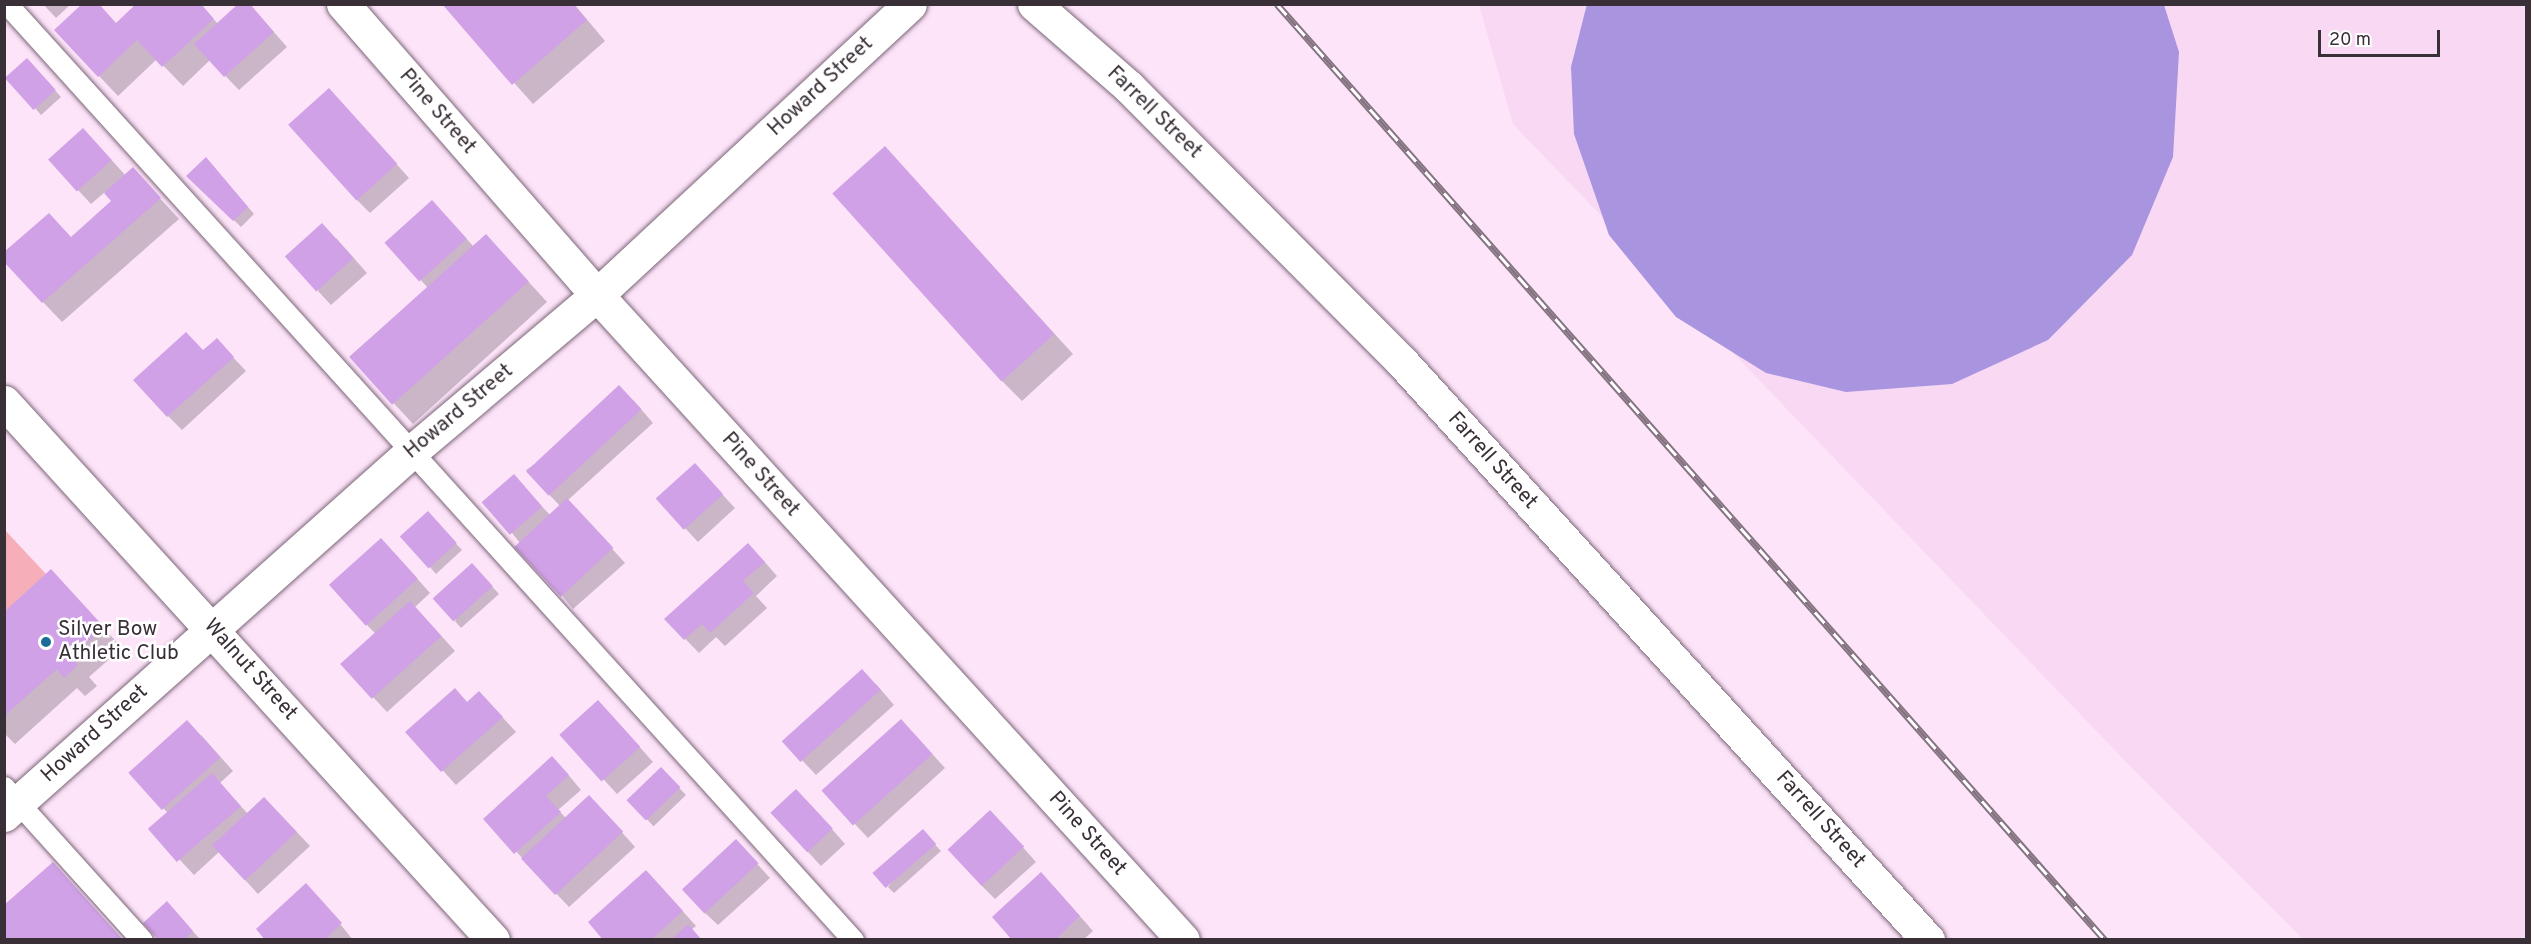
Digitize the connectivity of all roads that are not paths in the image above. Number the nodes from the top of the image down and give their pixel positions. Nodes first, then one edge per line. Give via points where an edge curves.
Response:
1 (7, 4) edge
2 (343, 4) edge
3 (910, 4) edge
4 (1034, 4) edge
5 (597, 295) junction
6 (4, 402) edge
7 (411, 452) junction
8 (212, 627) junction
9 (9, 801) edge
10 (1167, 934) edge
11 (142, 939) edge
12 (493, 939) edge
13 (853, 939) edge
14 (1928, 939) edge

1 - 7 lane
2 - 5 street, Pine Street
3 - 5 street, Howard Street
4 - 14 street, Farrell Street via 1129,87 1402,362
5 - 7 street, Howard Street
5 - 10 street, Pine Street
6 - 8 street, Walnut Street
7 - 8 street, Howard Street
7 - 13 lane
8 - 9 street, Howard Street
8 - 12 street, Walnut Street
9 - 11 lane

